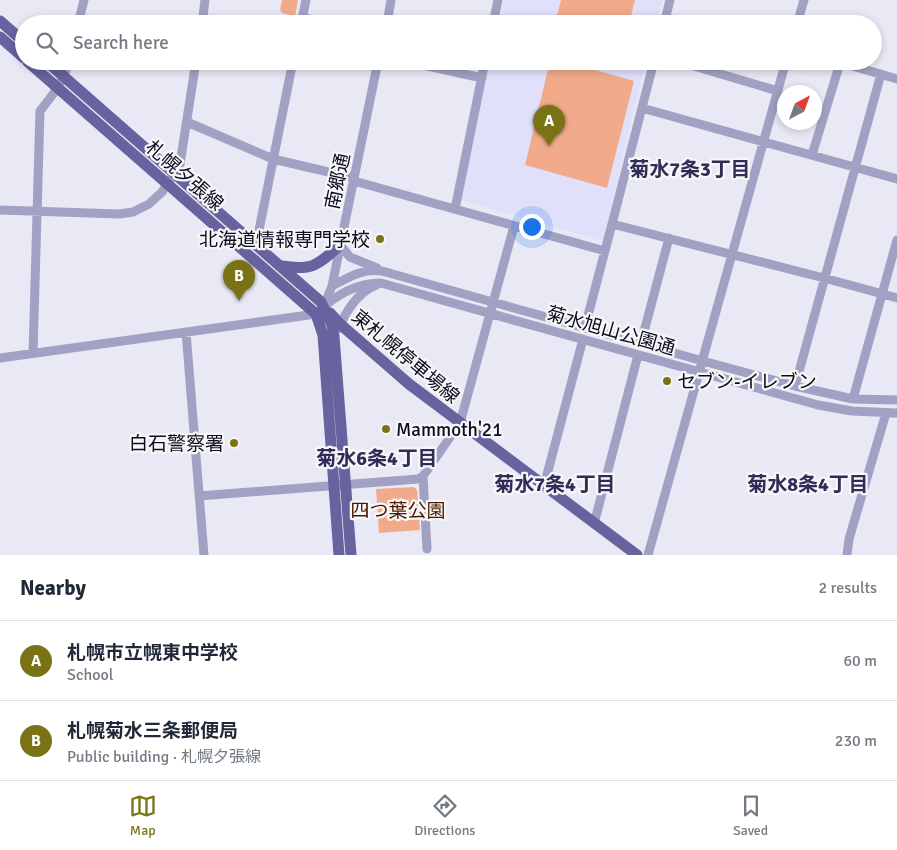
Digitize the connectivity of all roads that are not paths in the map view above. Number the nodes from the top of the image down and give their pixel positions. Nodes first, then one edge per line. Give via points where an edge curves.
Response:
1 (84, 0) edge
2 (206, 0) edge
3 (306, 0) edge
4 (391, 0) edge
5 (498, 0) edge
6 (670, 0) edge
7 (804, 0) edge
8 (80, 15) edge
9 (204, 15) edge
10 (302, 15) edge
11 (388, 15) edge
12 (495, 15) edge
13 (666, 15) edge
14 (800, 15) edge
15 (0, 21) edge
16 (15, 34) edge
17 (0, 37) edge
18 (15, 50) edge
19 (38, 70) edge
20 (56, 70) edge
21 (66, 70) edge
22 (195, 70) edge
23 (291, 70) edge
24 (376, 70) edge
25 (446, 70) edge
26 (484, 70) edge
27 (652, 70) edge
28 (707, 70) edge
29 (784, 70) edge
30 (835, 70) edge
31 (866, 70) edge
32 (880, 74) junction
33 (63, 77) junction
34 (482, 78) junction
35 (897, 79) edge
36 (780, 85) edge
37 (58, 87) junction
38 (777, 91) edge
39 (777, 95) edge
40 (642, 108) junction
41 (187, 122) junction
42 (764, 142) junction
43 (812, 155) junction
44 (273, 160) junction
45 (855, 167) junction
46 (174, 173) junction
47 (897, 179) edge
48 (354, 180) junction
49 (168, 183) junction
50 (455, 209) junction
51 (0, 210) edge
52 (36, 211) junction
53 (612, 224) junction
54 (514, 226) junction
55 (669, 238) junction
56 (897, 240) edge
57 (254, 242) junction
58 (340, 245) junction
59 (605, 250) junction
60 (733, 254) junction
61 (282, 266) junction
62 (382, 271) junction
63 (824, 278) junction
64 (381, 283) junction
65 (332, 286) junction
66 (882, 294) junction
67 (897, 298) edge
68 (494, 302) junction
69 (320, 310) junction
70 (491, 314) junction
71 (340, 324) junction
72 (585, 327) junction
73 (186, 332) junction
74 (334, 337) junction
75 (582, 339) junction
76 (641, 343) junction
77 (32, 353) junction
78 (638, 355) junction
79 (0, 358) edge
80 (703, 361) junction
81 (700, 372) junction
82 (795, 386) junction
83 (853, 399) junction
84 (897, 400) edge
85 (897, 413) edge
86 (886, 414) junction
87 (460, 423) junction
88 (422, 476) junction
89 (346, 485) junction
90 (333, 486) junction
91 (544, 486) junction
92 (199, 496) junction
93 (594, 524) junction
94 (427, 549) dead end
95 (204, 555) edge
96 (339, 555) edge
97 (351, 555) edge
98 (637, 555) edge
99 (648, 555) edge
100 (848, 555) edge

1 - 8 street
2 - 9 street
3 - 10 street
4 - 11 street
5 - 12 street
6 - 13 street
7 - 14 street
15 - 16 main road
17 - 18 main road
19 - 37 main road, 札幌夕張線
20 - 33 main road, 札幌夕張線
21 - 33 street
22 - 41 street
23 - 44 street
24 - 48 street, 南郷通
25 - 34 street
26 - 34 street
27 - 40 street
28 - 38 street
29 - 36 street
30 - 43 street
31 - 32 street
32 - 35 street
32 - 45 street
33 - 37 street
33 - 46 main road, 札幌夕張線
34 - 50 street
37 - 49 main road, 札幌夕張線
37 - 52 street via 40,111
39 - 42 street
40 - 42 street
40 - 53 street
41 - 44 street
41 - 46 street via 182,159
42 - 43 street
42 - 60 street
43 - 45 street
44 - 48 street
44 - 57 street
45 - 47 street
45 - 63 street
46 - 49 street
46 - 57 main road, 札幌夕張線
48 - 50 street
48 - 58 street, 南郷通
49 - 52 street via 149,204 128,213
49 - 69 main road, 札幌夕張線
50 - 54 street
51 - 52 street
52 - 77 street
53 - 55 street
53 - 59 street
54 - 59 street
54 - 68 street
55 - 60 street
55 - 76 street
56 - 66 street
57 - 61 main road, 札幌夕張線
58 - 61 main road via 313,266 301,269
58 - 62 street via 350,257
58 - 65 street, 南郷通
59 - 72 street
60 - 63 street
60 - 80 street
61 - 69 main road, 札幌夕張線 via 315,295
62 - 65 street, 菊水旭山公園通 via 362,271
62 - 68 street, 菊水旭山公園通
63 - 66 street
63 - 82 street
64 - 69 street, 菊水旭山公園通 via 366,283 340,294
64 - 70 street, 菊水旭山公園通
64 - 71 street via 358,296
65 - 69 street, 南郷通
66 - 67 street
66 - 83 street
68 - 70 street
68 - 72 street, 菊水旭山公園通
69 - 71 main road, 東札幌停車場線
69 - 73 street
69 - 74 main road, 札幌夕張線 via 332,325
69 - 90 main road, 札幌夕張線
70 - 75 street, 菊水旭山公園通
70 - 87 street
71 - 74 street
71 - 87 main road, 東札幌停車場線
72 - 76 street, 菊水旭山公園通
73 - 77 street
73 - 92 street
74 - 89 main road, 札幌夕張線
75 - 78 street, 菊水旭山公園通
75 - 91 street
76 - 80 street, 菊水旭山公園通
77 - 79 street
78 - 81 street, 菊水旭山公園通
78 - 93 street
80 - 81 street
80 - 82 street, 菊水旭山公園通
81 - 86 street, 菊水旭山公園通 via 818,405
81 - 99 street
82 - 83 street, 菊水旭山公園通
83 - 84 street, 菊水旭山公園通
85 - 86 street, 菊水旭山公園通
86 - 100 street via 849,540
87 - 88 street
87 - 91 main road, 東札幌停車場線
88 - 89 street via 418,479
88 - 94 street
89 - 90 street
89 - 97 main road, 札幌夕張線
90 - 92 street
90 - 96 main road, 札幌夕張線
91 - 93 main road, 東札幌停車場線
92 - 95 street
93 - 98 main road, 東札幌停車場線

